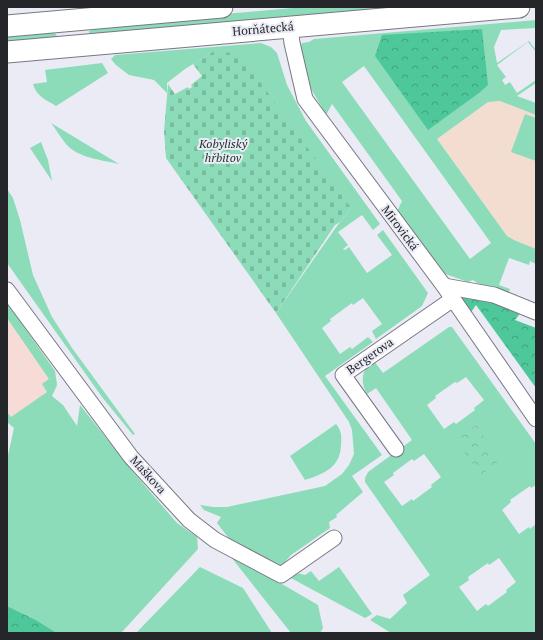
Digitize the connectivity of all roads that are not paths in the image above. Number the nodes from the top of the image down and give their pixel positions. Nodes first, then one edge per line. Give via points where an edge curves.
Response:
1 (222, 7) edge
2 (519, 7) edge
3 (7, 26) edge
4 (290, 27) junction
5 (7, 52) edge
6 (444, 286) junction
7 (7, 290) edge
8 (453, 299) junction
9 (536, 312) edge
10 (536, 419) edge
11 (396, 449) dead end
12 (334, 538) dead end

1 - 3 main road
2 - 4 main road, Horňátecká
4 - 5 main road, Horňátecká
4 - 6 street, Mirovická via 305,99
6 - 8 street, Mirovická
6 - 9 street via 494,295
7 - 12 street, Maškova via 130,456 189,520 216,540 280,575
8 - 10 street, Mirovická
8 - 11 street, Bergerova via 343,375

